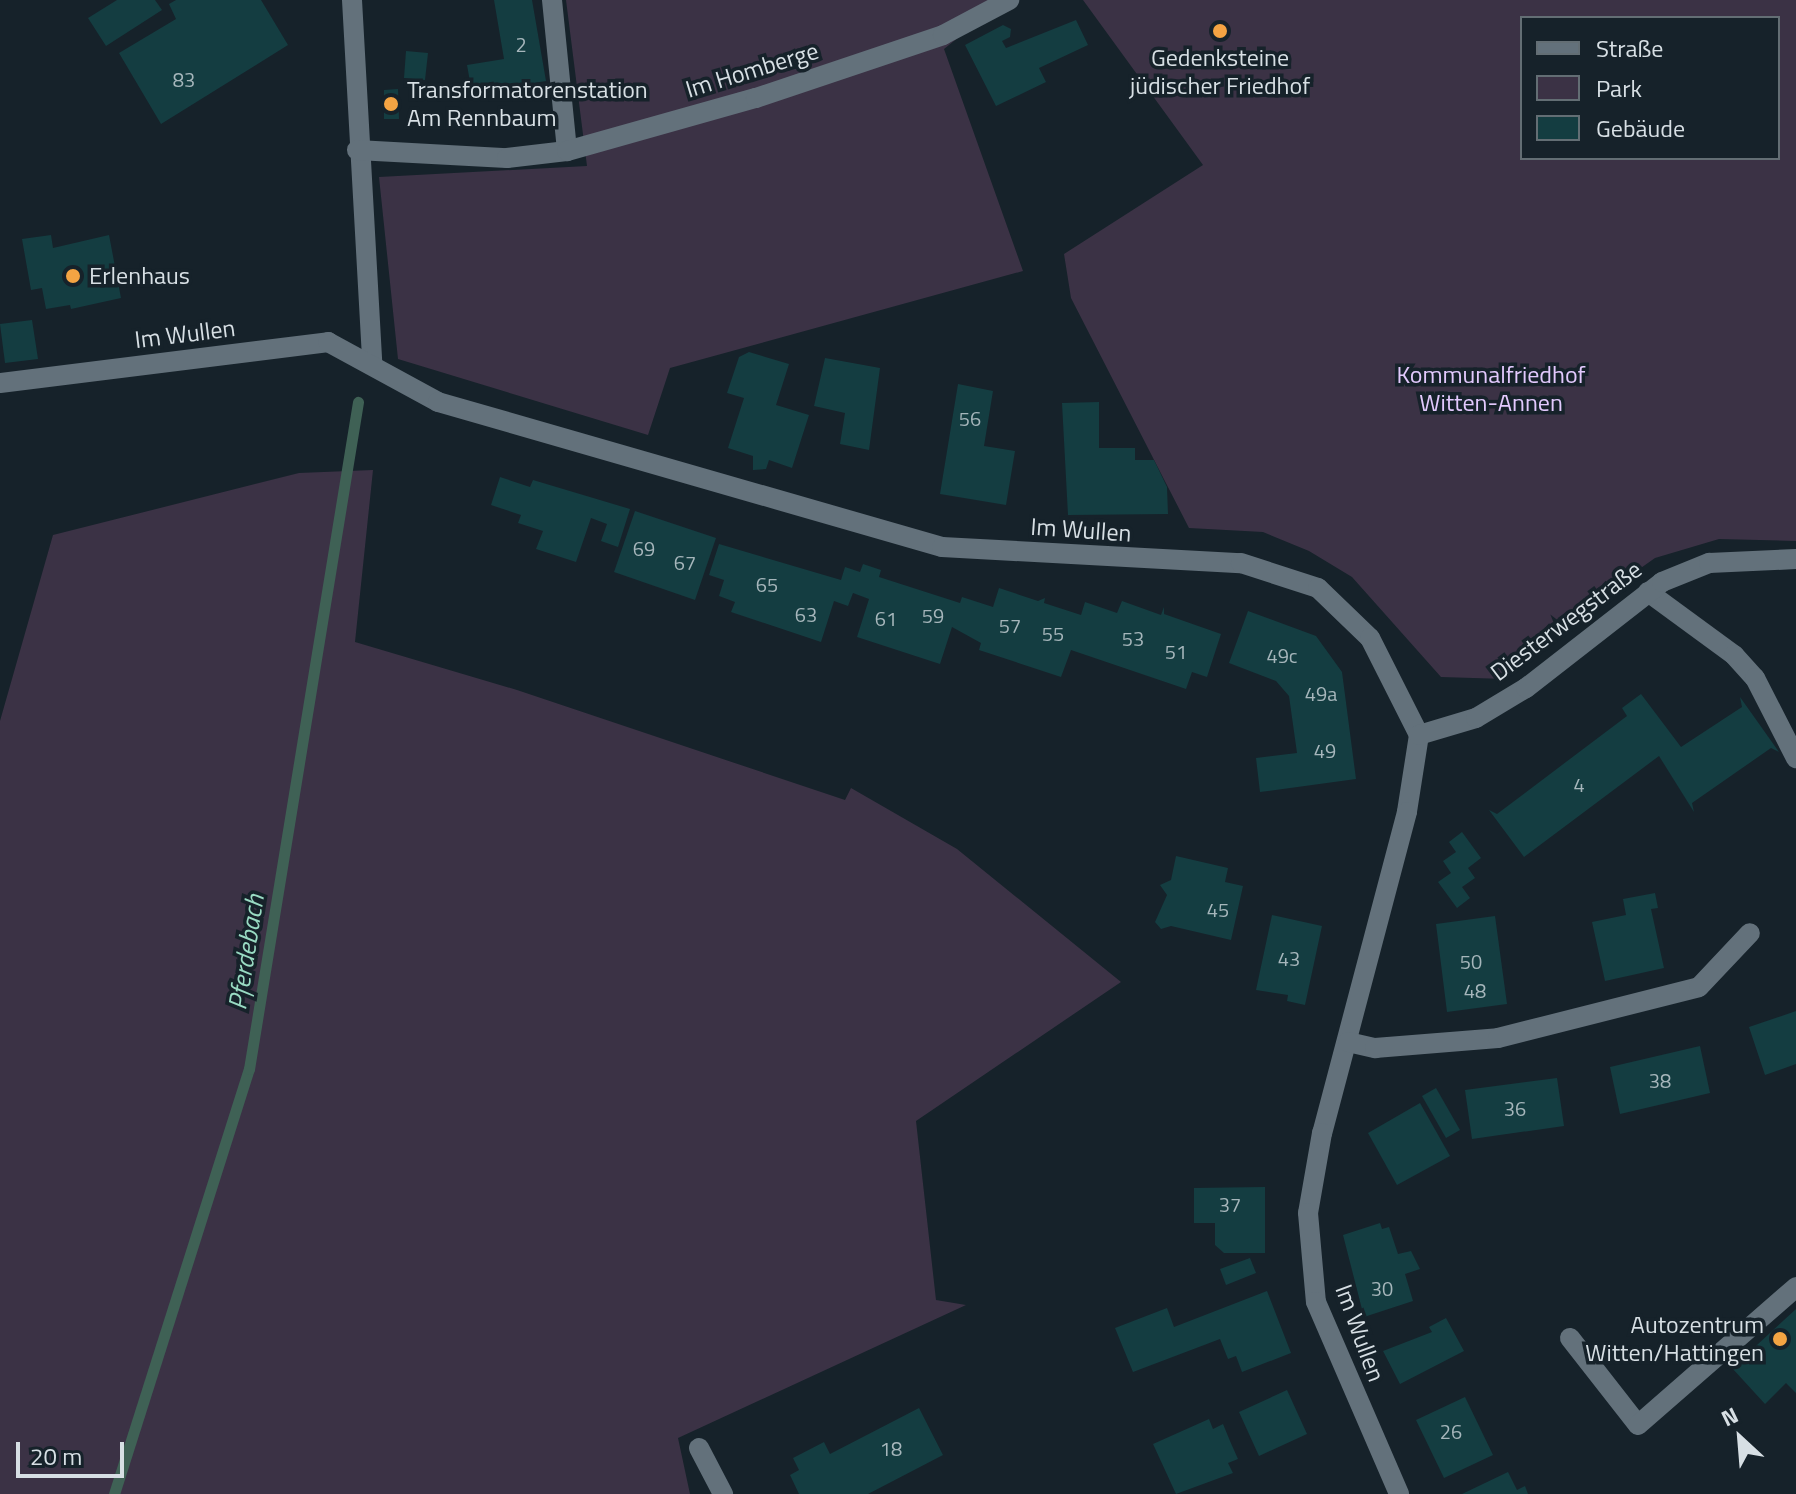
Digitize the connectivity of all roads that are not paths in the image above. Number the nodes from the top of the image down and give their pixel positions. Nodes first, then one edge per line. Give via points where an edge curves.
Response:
1 (352, 0) edge
2 (552, 0) edge
3 (1009, 0) edge
4 (357, 150) junction
5 (567, 151) junction
6 (372, 363) junction
7 (0, 383) edge
8 (1796, 559) edge
9 (1648, 592) junction
10 (1419, 735) junction
11 (1796, 758) edge
12 (1750, 933) dead end
13 (1348, 1042) junction
14 (1796, 1287) edge
15 (1570, 1338) dead end
16 (699, 1448) dead end
17 (723, 1494) edge
18 (1399, 1494) edge

1 - 4 street
2 - 5 street
3 - 5 street, Im Homberge via 929,40 756,98
4 - 5 street, Im Homberge via 507,158
4 - 6 street
6 - 7 street, Im Wullen via 328,342
6 - 10 street, Im Wullen via 438,402 942,547 1241,563 1318,588 1370,638
8 - 9 street, Diesterwegstraße via 1709,563
9 - 10 street, Diesterwegstraße via 1526,688 1476,718
9 - 11 street via 1734,655 1755,678
10 - 13 street, Im Wullen via 1407,812
12 - 13 street via 1699,987 1498,1038 1375,1048
13 - 18 street, Im Wullen via 1322,1133 1308,1213 1316,1302
14 - 15 street via 1638,1425
16 - 17 street

